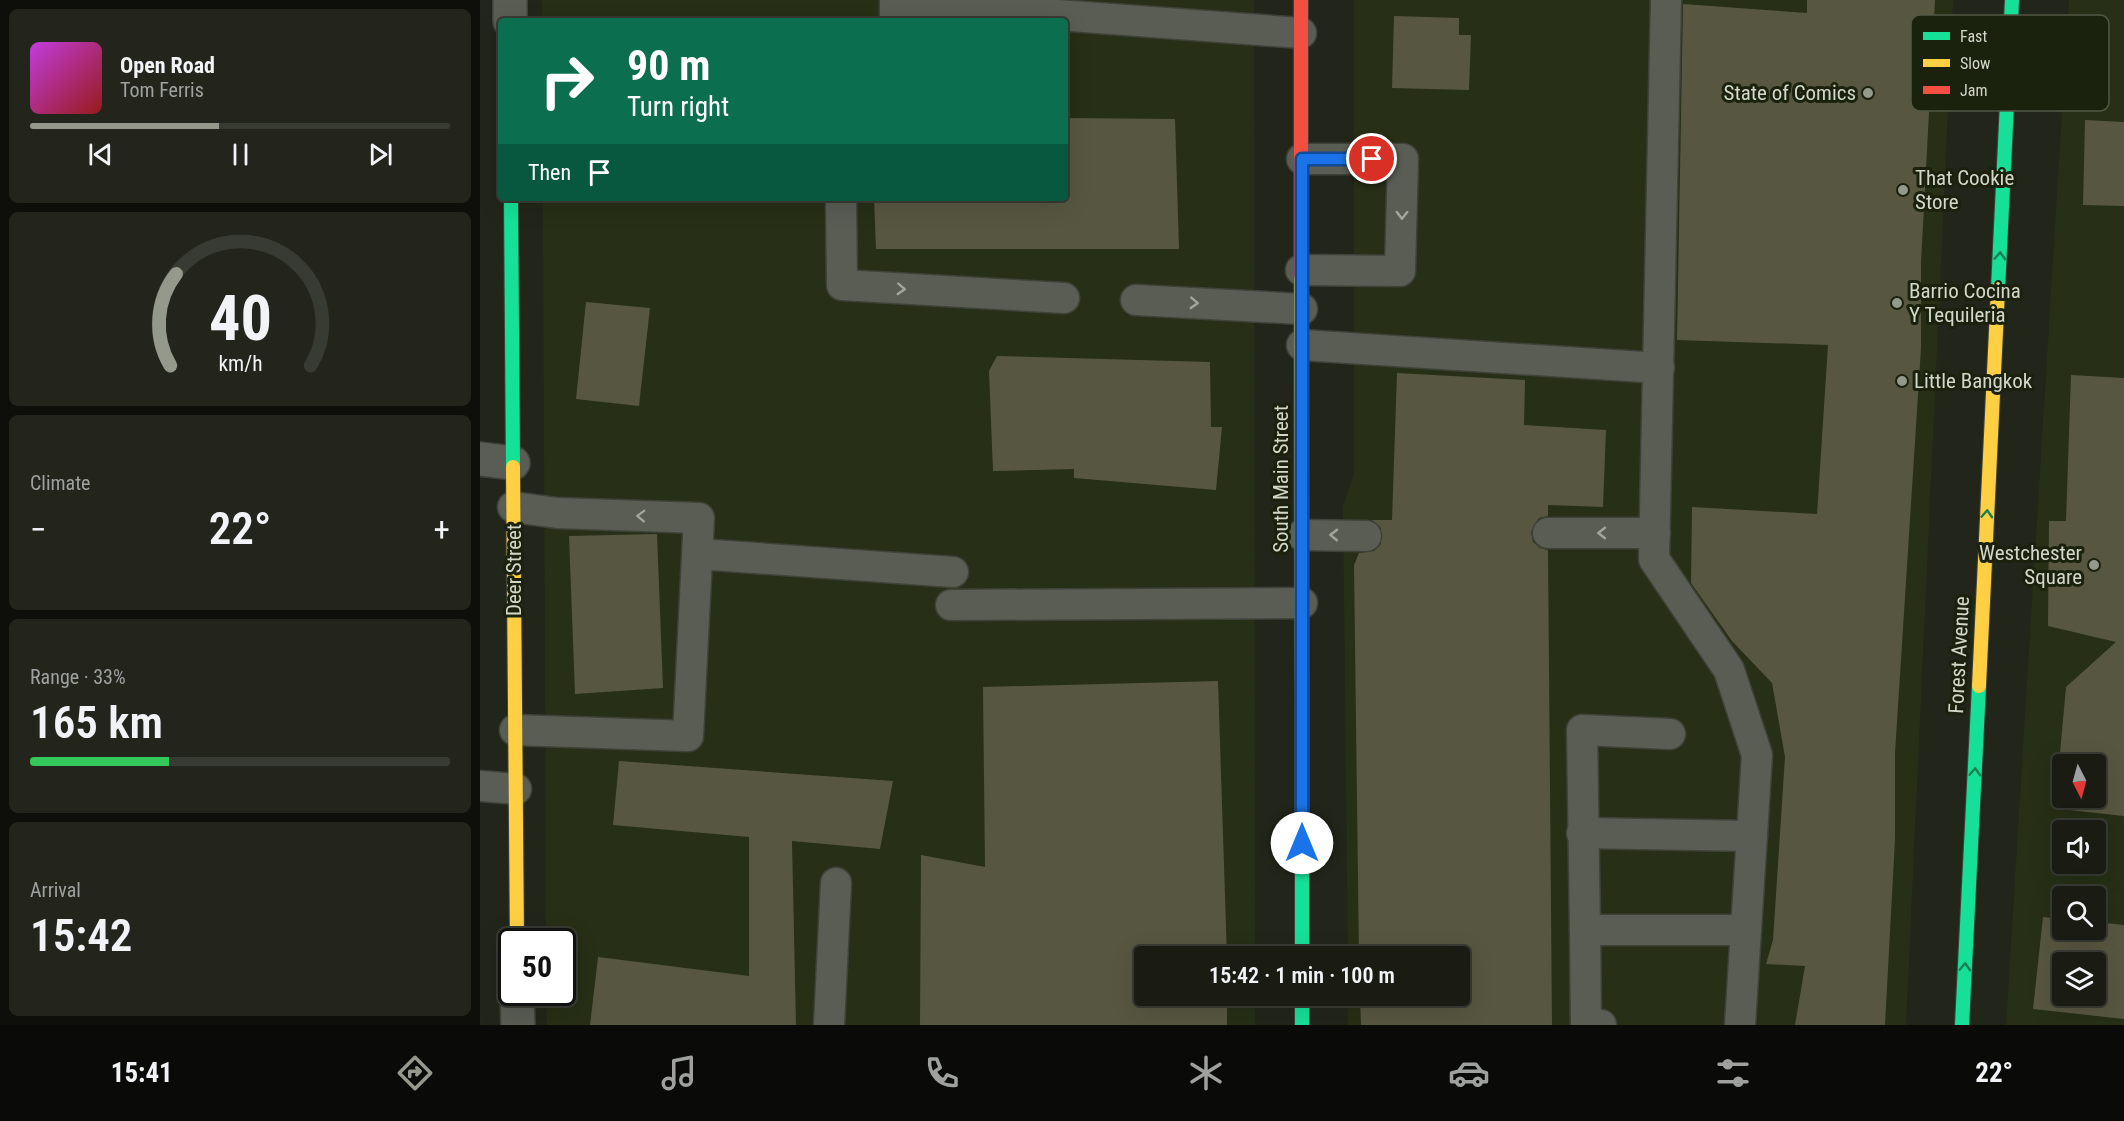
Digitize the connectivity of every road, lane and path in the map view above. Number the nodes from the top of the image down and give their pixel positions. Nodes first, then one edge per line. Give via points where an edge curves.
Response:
1 (510, 0) edge
2 (1301, 0) edge
3 (1666, 0) edge
4 (2012, 0) edge
5 (2011, 15) edge
6 (510, 18) edge
7 (895, 18) edge
8 (1302, 33) junction
9 (2007, 111) edge
10 (1302, 159) junction
11 (511, 201) edge
12 (841, 201) edge
13 (1301, 270) junction
14 (1064, 298) dead end
15 (1136, 300) dead end
16 (1302, 309) junction
17 (1302, 345) junction
18 (1659, 368) junction
19 (480, 459) edge
20 (513, 463) junction
21 (513, 507) junction
22 (1548, 533) dead end
23 (1655, 533) junction
24 (1302, 535) junction
25 (1366, 536) dead end
26 (698, 554) junction
27 (953, 572) dead end
28 (1302, 603) junction
29 (951, 605) dead end
30 (515, 730) junction
31 (1670, 734) dead end
32 (480, 786) edge
33 (516, 789) junction
34 (1582, 833) junction
35 (1752, 836) junction
36 (836, 883) dead end
37 (517, 928) edge
38 (1585, 930) junction
39 (1746, 930) junction
40 (1302, 946) edge
41 (518, 1006) edge
42 (1302, 1006) edge
43 (518, 1025) edge
44 (829, 1025) edge
45 (1302, 1025) edge
46 (1601, 1025) edge
47 (1740, 1025) edge
48 (1962, 1025) edge

1 - 6 street
2 - 8 street, South Main Street
3 - 18 lane
5 -> 4 street, Forest Avenue
7 - 8 lane via 895,3
8 - 10 street, South Main Street
48 -> 9 street, Forest Avenue
10 - 13 street, South Main Street
10 -> 13 lane via 1403,159 1400,271
11 - 20 street, Deer Street
12 -> 14 lane via 842,285
13 - 16 street, South Main Street
15 -> 16 lane
16 - 17 street, South Main Street
17 - 18 lane
17 - 24 street, South Main Street
18 - 23 lane
19 - 20 street
20 - 21 street, Deer Street
26 -> 21 lane via 699,518 557,513
21 - 30 street, Deer Street
23 -> 22 lane
23 - 35 lane via 1654,559 1729,670 1757,755
25 -> 24 lane
24 - 28 street, South Main Street
26 - 27 lane
26 - 30 lane via 688,736
28 - 29 lane
28 - 40 street, South Main Street
30 - 33 street, Deer Street
31 - 34 lane via 1582,730
32 - 33 lane
33 - 37 street, Deer Street
34 - 35 lane
34 - 38 lane
35 - 39 lane
36 - 44 lane
38 - 39 lane
38 - 46 lane via 1586,1024
39 - 47 lane
41 - 43 street
42 - 45 street

